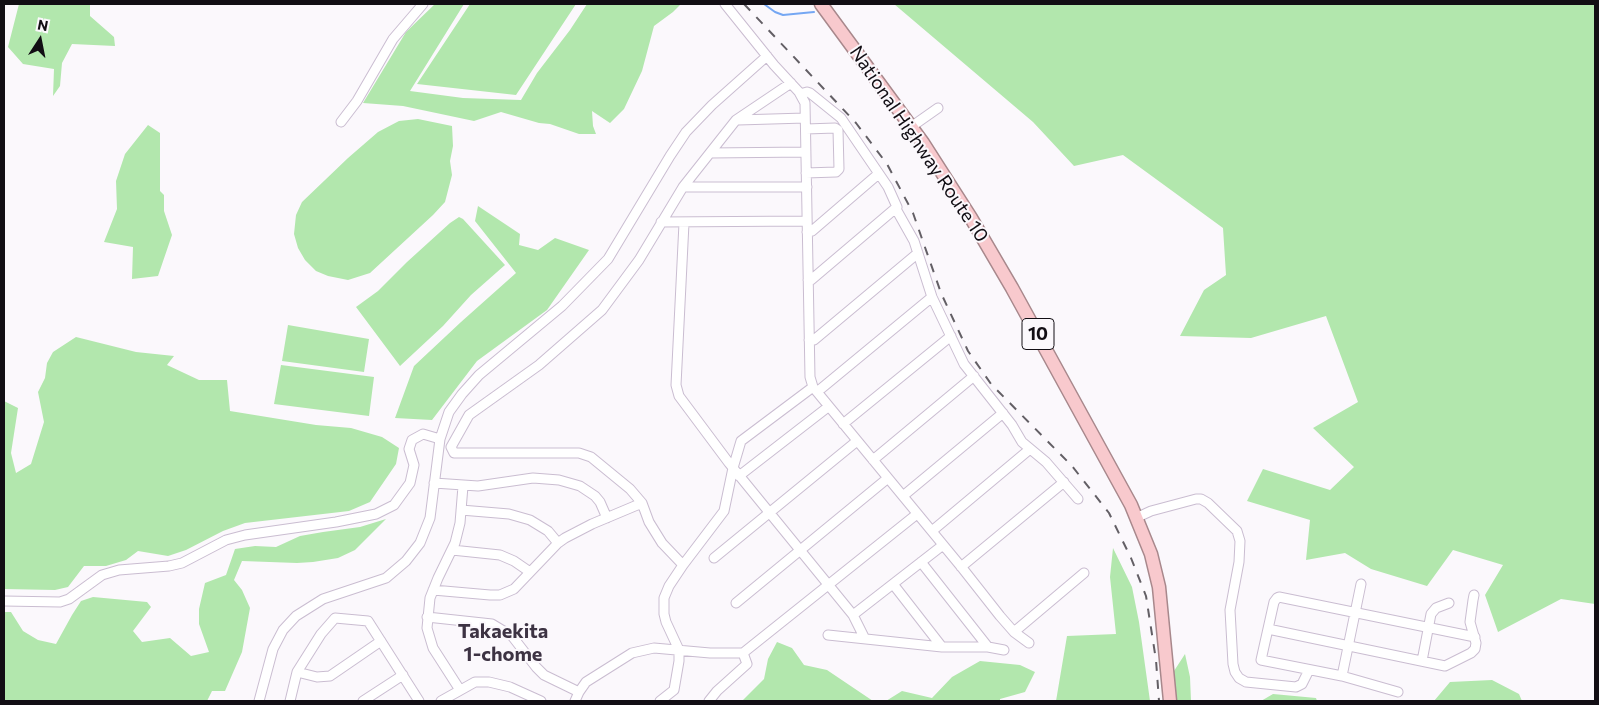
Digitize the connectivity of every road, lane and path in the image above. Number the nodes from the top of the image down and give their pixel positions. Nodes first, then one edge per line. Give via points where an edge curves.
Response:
1 (424, 4) edge
2 (725, 4) edge
3 (821, 4) edge
4 (767, 56) junction
5 (791, 83) junction
6 (800, 94) junction
7 (938, 108) dead end
8 (805, 118) junction
9 (736, 120) junction
10 (341, 122) dead end
11 (911, 127) junction
12 (806, 128) junction
13 (806, 152) junction
14 (710, 153) junction
15 (806, 173) junction
16 (876, 176) dead end
17 (683, 187) junction
18 (806, 187) junction
19 (896, 209) junction
20 (807, 220) junction
21 (661, 222) junction
22 (684, 223) junction
23 (807, 232) junction
24 (918, 253) junction
25 (808, 280) junction
26 (932, 297) junction
27 (951, 336) junction
28 (809, 340) junction
29 (974, 376) junction
30 (815, 390) junction
31 (828, 407) junction
32 (1003, 413) junction
33 (843, 424) junction
34 (440, 439) junction
35 (857, 441) junction
36 (1030, 449) junction
37 (873, 460) junction
38 (733, 468) junction
39 (739, 476) junction
40 (888, 478) junction
41 (1064, 482) junction
42 (434, 483) junction
43 (463, 486) junction
44 (903, 496) junction
45 (1078, 499) dead end
46 (642, 503) junction
47 (461, 510) junction
48 (769, 513) junction
49 (917, 514) junction
50 (1138, 517) junction
51 (607, 518) junction
52 (932, 531) junction
53 (558, 543) junction
54 (944, 546) junction
55 (452, 550) junction
56 (800, 550) junction
57 (714, 558) dead end
58 (921, 562) junction
59 (683, 565) junction
60 (962, 567) junction
61 (530, 572) junction
62 (1084, 573) dead end
63 (893, 584) junction
64 (1361, 584) dead end
65 (828, 585) junction
66 (433, 590) junction
67 (1474, 596) dead end
68 (4, 600) edge
69 (736, 603) dead end
70 (1449, 603) dead end
71 (1355, 612) junction
72 (853, 615) junction
73 (427, 618) junction
74 (1428, 628) junction
75 (1268, 629) junction
76 (1014, 632) junction
77 (828, 635) dead end
78 (864, 637) junction
79 (1475, 637) junction
80 (381, 641) junction
81 (1028, 643) dead end
82 (1348, 646) junction
83 (942, 647) junction
84 (988, 647) junction
85 (679, 650) junction
86 (1004, 650) dead end
87 (743, 653) junction
88 (1422, 661) junction
89 (1309, 670) junction
90 (297, 672) junction
91 (402, 676) junction
92 (1342, 676) junction
93 (460, 690) junction
94 (579, 692) junction
95 (1398, 692) dead end
96 (259, 701) edge
97 (290, 701) edge
98 (363, 701) edge
99 (419, 701) edge
100 (441, 701) edge
101 (541, 701) edge
102 (575, 701) edge
103 (660, 701) edge
104 (709, 701) edge
105 (1170, 701) edge

1 - 10 street via 393,39 358,101
2 - 4 street
3 - 11 highway, National Highway Route 10 / 10
4 - 5 street
4 - 34 street via 686,132 608,259 562,306 462,394 449,412
5 - 6 street
5 - 9 street
6 - 8 street via 805,103
6 - 19 street via 807,92 814,96 844,123 888,187
7 - 11 street
8 - 9 street
8 - 12 street
9 - 14 street
11 - 50 highway, National Highway Route 10 / 10 via 993,254
12 - 13 street
12 - 15 street via 836,128 839,131 839,169 836,172
13 - 14 street
13 - 15 street
14 - 17 street
15 - 18 street
16 - 23 street
17 - 18 street
17 - 21 street
18 - 20 street
19 - 24 street
19 - 25 street
20 - 22 street
20 - 23 street
21 - 22 street
21 - 46 street via 639,260 602,310 540,364 469,415 451,447 454,453 579,454 592,457
22 - 38 street via 676,389
23 - 25 street
24 - 26 street
24 - 28 street via 814,340
25 - 28 street
26 - 27 street
26 - 30 street
27 - 29 street via 963,362
27 - 33 street
28 - 30 street via 810,377
29 - 32 street
29 - 37 street
30 - 31 street
30 - 38 street via 741,441
31 - 33 street
31 - 39 street
32 - 36 street
32 - 44 street
33 - 35 street
34 - 42 street
34 - 68 street via 423,434 412,440 409,449 414,465 410,483 394,505 376,514 226,540 182,563 102,575 60,602
35 - 37 street
35 - 48 street
36 - 41 street
36 - 52 street
37 - 40 street
38 - 39 street
38 - 59 street via 724,511
39 - 48 street
40 - 44 street
40 - 56 street
41 - 45 street
41 - 60 street
42 - 43 street
42 - 96 street via 430,518 420,543 406,561 386,578 323,599 296,616 283,630 273,649
43 - 47 street
43 - 51 street via 533,478 558,480 580,486 595,496
44 - 49 street
46 - 51 street
46 - 59 street via 662,543
47 - 53 street via 509,514 530,520 548,531
47 - 55 street
48 - 56 street
48 - 57 street
49 - 52 street
49 - 65 street
50 - 89 street via 1196,499 1208,502 1236,531 1240,541 1230,610 1235,672 1246,682 1296,687 1302,684
50 - 105 highway, National Highway Route 10 / 10 via 1159,587
51 - 53 street
52 - 54 street
53 - 61 street
54 - 58 street
54 - 60 street
55 - 61 street via 500,554
55 - 66 street
56 - 65 street
56 - 69 street
58 - 63 street
58 - 84 street
59 - 85 street via 664,598 666,622
60 - 76 street
61 - 66 street via 514,589 500,594
62 - 76 street
63 - 72 street
63 - 83 street
64 - 71 street
65 - 72 street
65 - 87 street
66 - 73 street
67 - 79 street via 1470,622
70 - 74 street via 1433,610
71 - 74 street
71 - 75 street via 1279,597 1274,602
71 - 82 street
72 - 78 street
73 - 93 street via 429,639
73 - 94 street via 492,624 512,636 544,675
74 - 79 street
74 - 88 street
75 - 82 street
75 - 89 street via 1261,660
76 - 81 street
77 - 78 street
78 - 83 street
79 - 88 street via 1475,649 1450,664 1445,666
80 - 90 street via 330,676 317,677
80 - 90 street via 368,621 335,618
80 - 91 street
82 - 88 street
82 - 92 street
83 - 84 street
84 - 86 street
85 - 87 street
85 - 94 street via 654,648 632,653 586,682
85 - 103 street via 674,690
87 - 104 street via 746,664
89 - 92 street
90 - 97 street
91 - 98 street
91 - 99 street
92 - 95 street
93 - 100 street
93 - 101 street via 476,682 489,682 510,687
94 - 102 street

